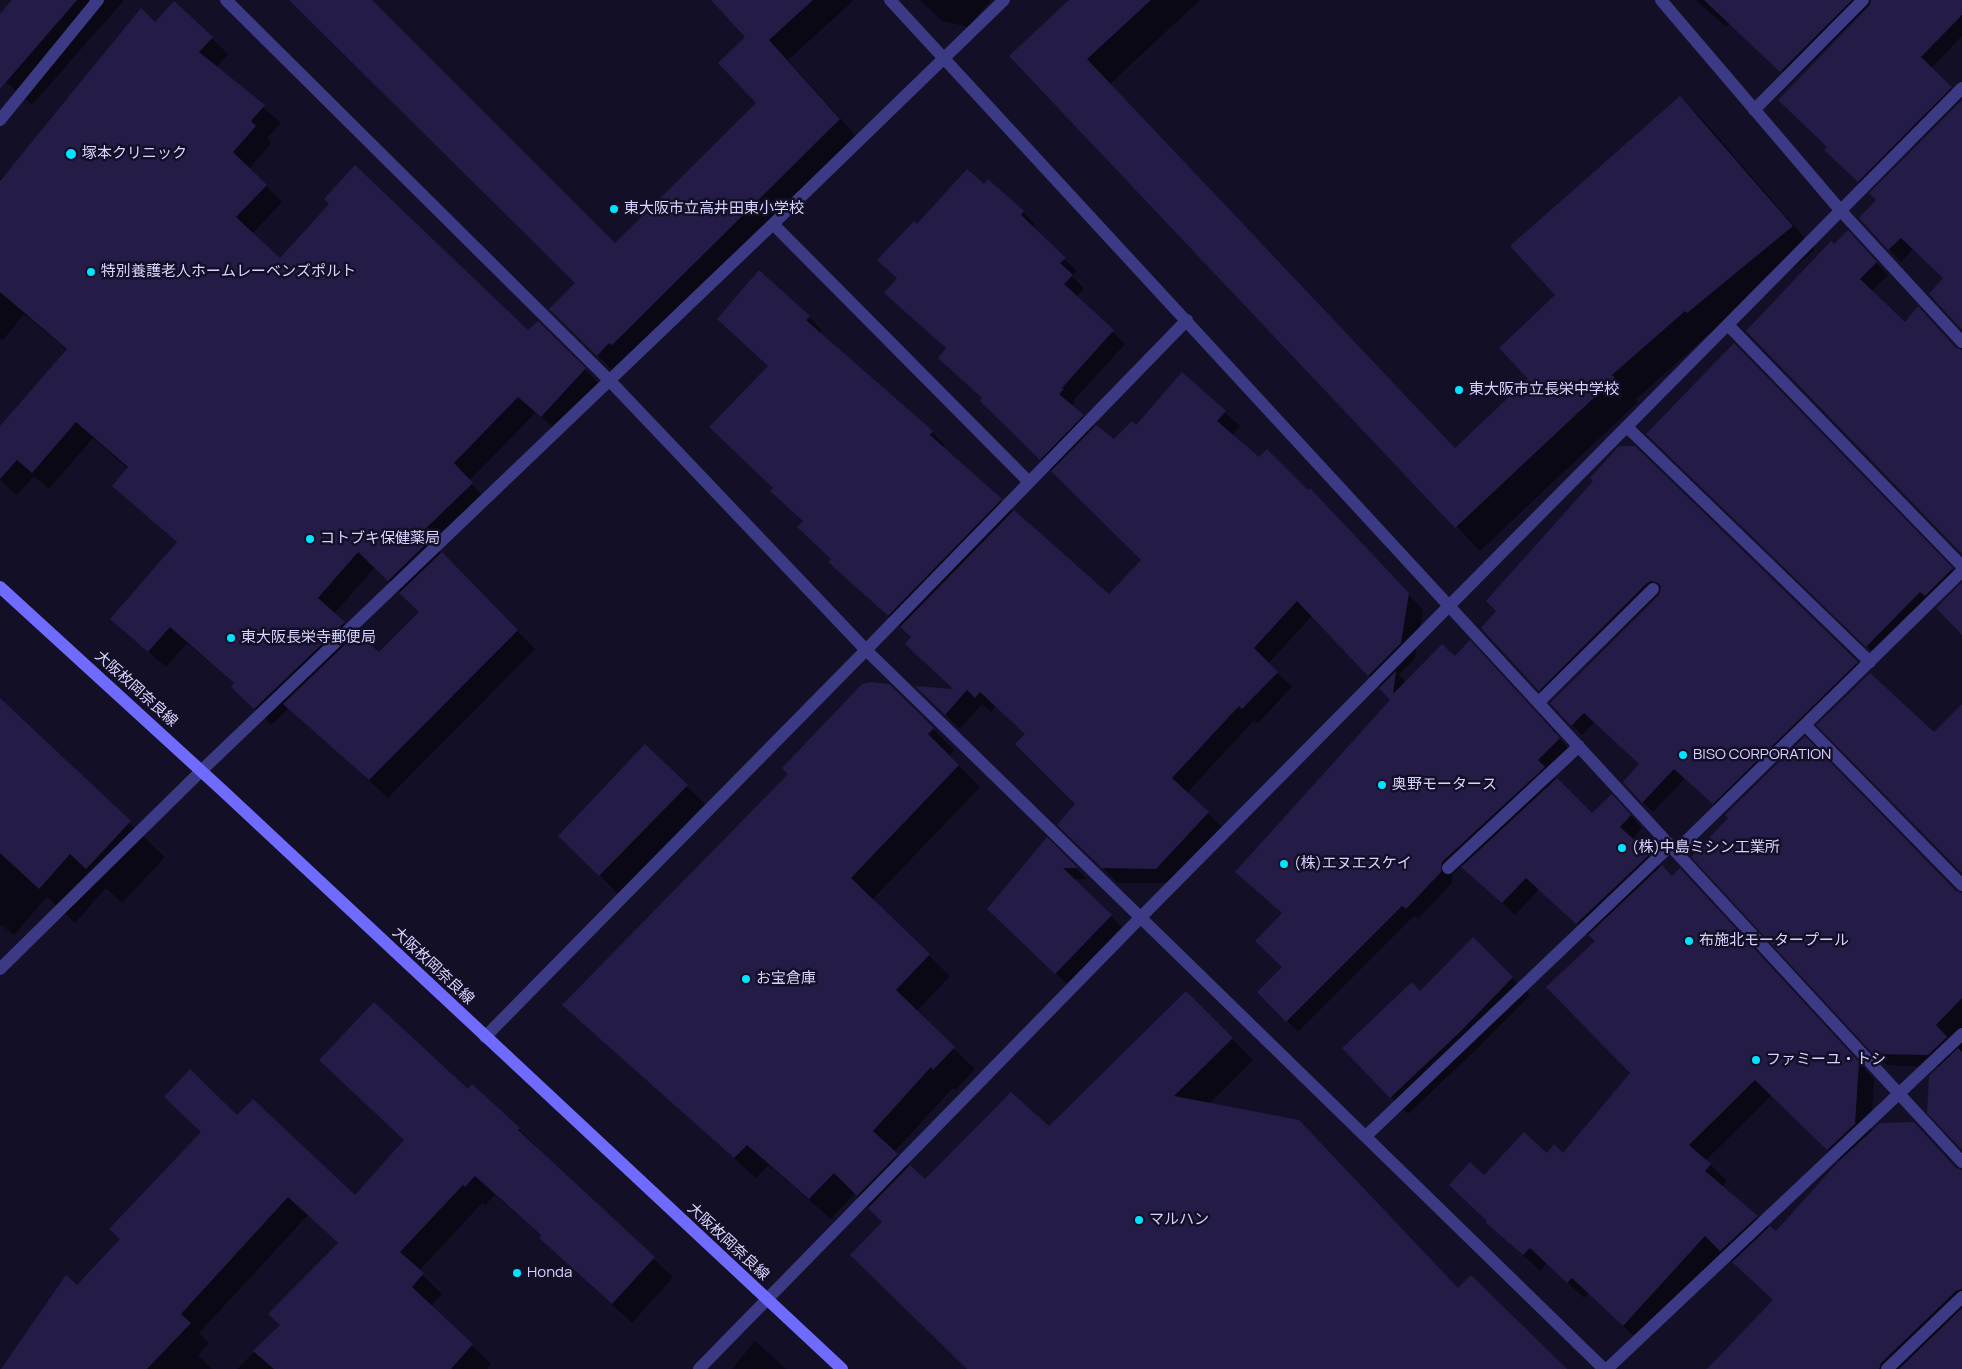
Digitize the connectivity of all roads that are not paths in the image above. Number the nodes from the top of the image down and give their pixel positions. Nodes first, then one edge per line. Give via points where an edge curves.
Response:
1 (98, 0) edge
2 (226, 0) edge
3 (890, 0) edge
4 (1004, 0) edge
5 (1661, 0) edge
6 (1863, 0) edge
7 (945, 58) junction
8 (1962, 88) edge
9 (1754, 110) junction
10 (0, 120) edge
11 (1840, 210) junction
12 (774, 224) junction
13 (1187, 320) junction
14 (1728, 325) junction
15 (1962, 342) edge
16 (610, 381) junction
17 (1627, 427) junction
18 (1029, 482) junction
19 (1962, 566) edge
20 (1962, 571) edge
21 (0, 587) edge
22 (1653, 589) dead end
23 (1450, 607) junction
24 (866, 650) junction
25 (1870, 662) junction
26 (1538, 702) junction
27 (1805, 725) junction
28 (1579, 746) junction
29 (201, 771) junction
30 (1674, 848) junction
31 (1448, 868) dead end
32 (1962, 885) edge
33 (1141, 917) junction
34 (0, 970) edge
35 (1962, 1034) edge
36 (485, 1037) junction
37 (1900, 1093) junction
38 (1366, 1136) junction
39 (1962, 1162) edge
40 (1962, 1297) edge
41 (767, 1301) junction
42 (699, 1369) edge
43 (842, 1369) edge
44 (1606, 1369) edge
45 (1886, 1369) edge

1 - 10 street
2 - 16 street
3 - 7 street
4 - 7 street
5 - 9 street
6 - 9 street
7 - 12 street
7 - 13 street
8 - 11 street
9 - 11 street
11 - 14 street
11 - 15 street
12 - 16 street
12 - 18 street
13 - 18 street
13 - 23 street
14 - 17 street
14 - 19 street
16 - 24 street
16 - 29 street
17 - 23 street
17 - 25 street
18 - 24 street
20 - 25 street
21 - 29 main road, 大阪枚岡奈良線
22 - 26 street
23 - 26 street
23 - 33 street
24 - 33 street
24 - 36 street
25 - 27 street
26 - 28 street
27 - 30 street
27 - 32 street
28 - 30 street
28 - 31 street
29 - 34 street
29 - 36 main road, 大阪枚岡奈良線
30 - 37 street
30 - 38 street
33 - 38 street
33 - 41 street
35 - 37 street
36 - 41 main road, 大阪枚岡奈良線
37 - 39 street
37 - 44 street
38 - 44 street
40 - 45 street
41 - 42 street
41 - 43 main road, 大阪枚岡奈良線

